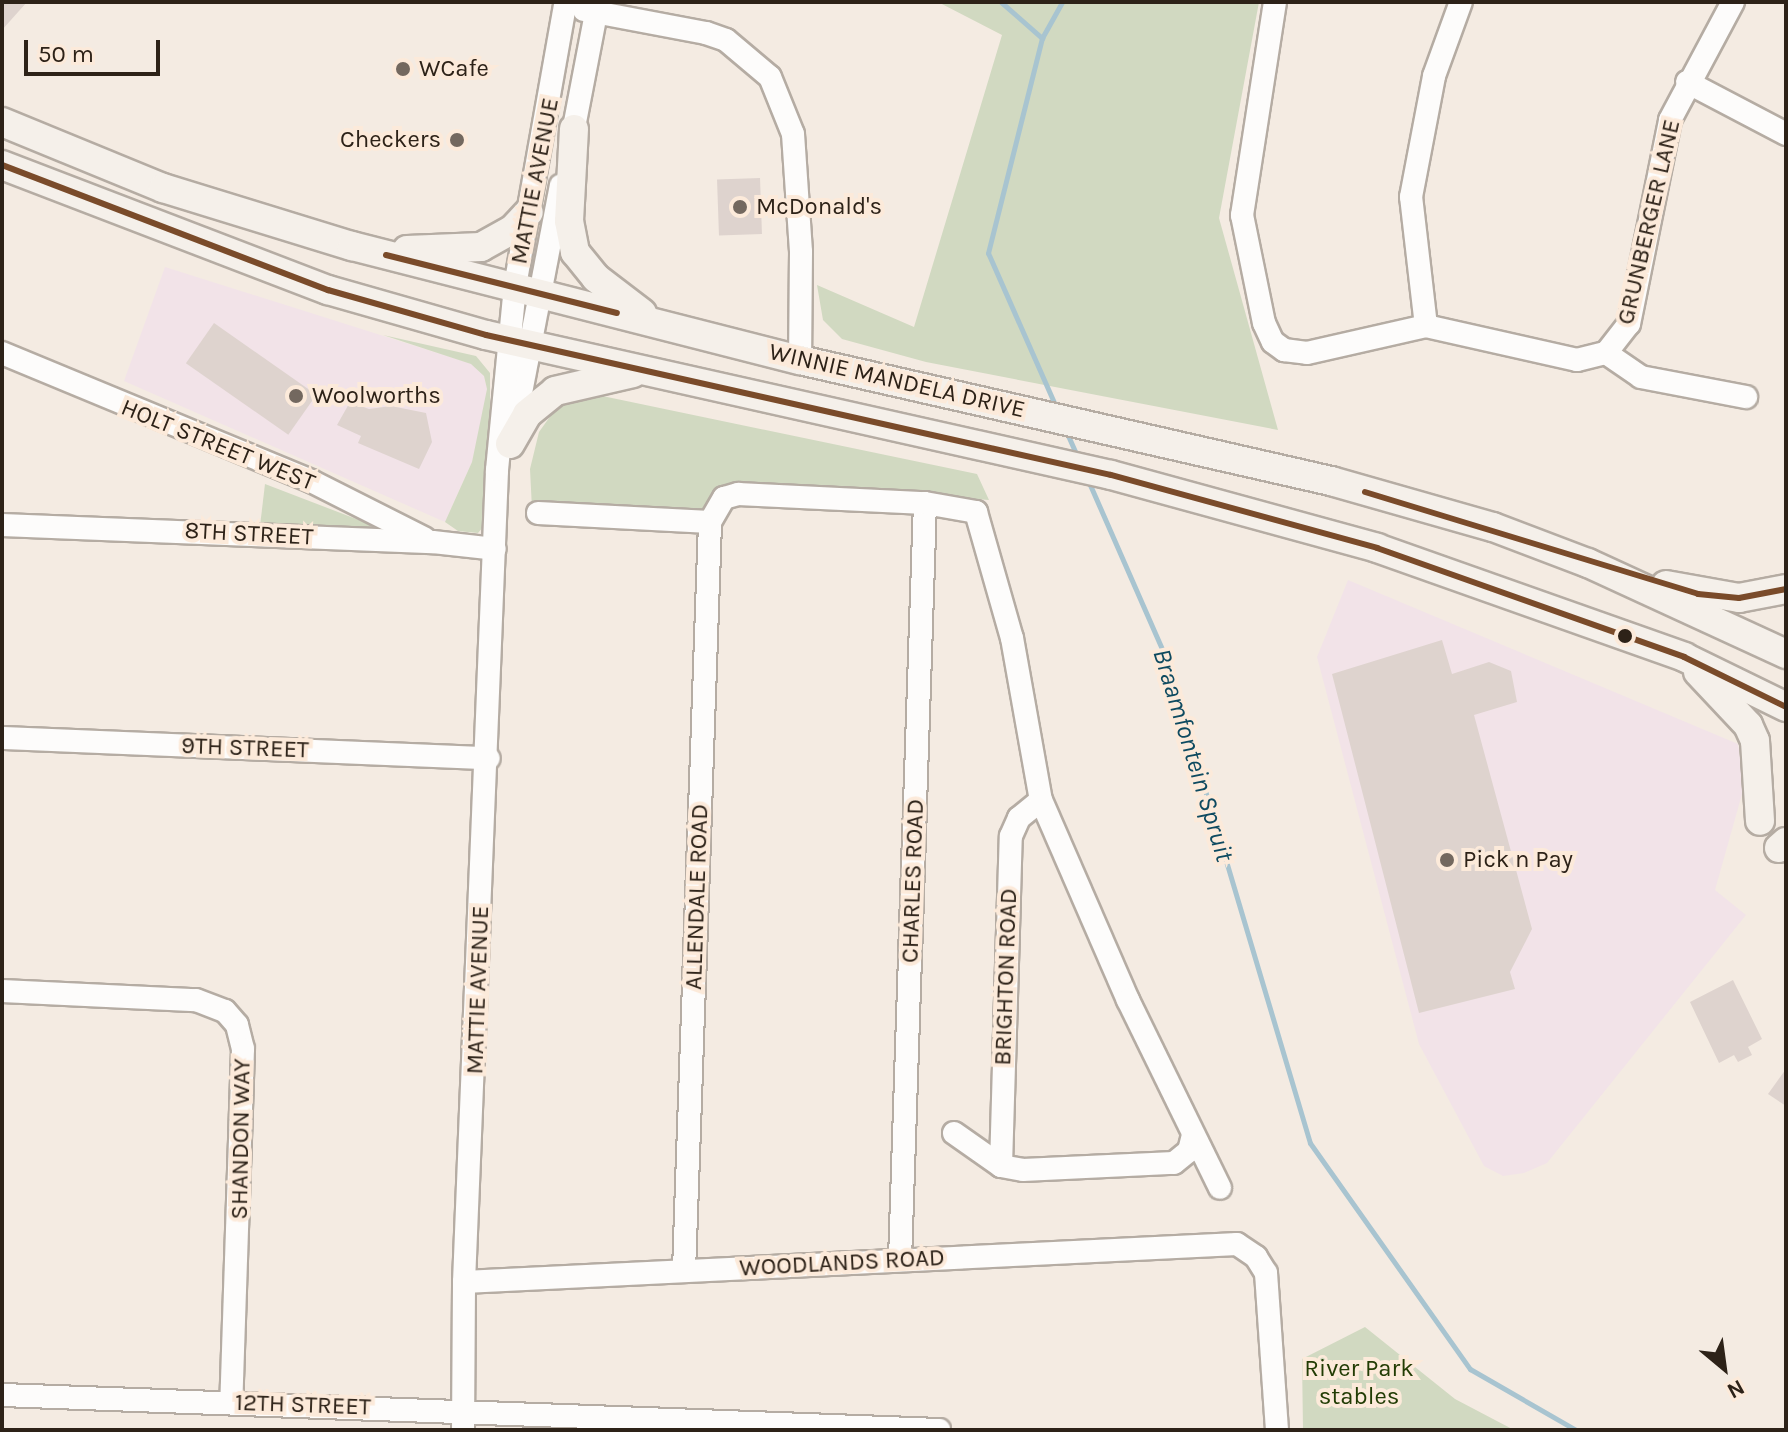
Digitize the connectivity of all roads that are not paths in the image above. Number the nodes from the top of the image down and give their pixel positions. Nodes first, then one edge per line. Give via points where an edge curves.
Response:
1 (1275, 2) edge
2 (1461, 2) edge
3 (1733, 2) edge
4 (558, 4) edge
5 (596, 13) junction
6 (1687, 82) junction
7 (2, 122) edge
8 (574, 129) junction
9 (1786, 134) edge
10 (2, 165) edge
11 (529, 212) junction
12 (292, 229) junction
13 (527, 288) junction
14 (659, 324) junction
15 (1426, 326) junction
16 (520, 342) junction
17 (2, 353) edge
18 (1606, 353) junction
19 (800, 360) junction
20 (653, 370) junction
21 (1746, 397) dead end
22 (510, 444) junction
23 (925, 503) junction
24 (538, 513) dead end
25 (710, 522) junction
26 (2, 525) edge
27 (433, 542) junction
28 (495, 549) junction
29 (1588, 563) junction
30 (1786, 589) edge
31 (1786, 654) edge
32 (1684, 657) junction
33 (1786, 707) edge
34 (2, 738) edge
35 (489, 758) junction
36 (1041, 800) junction
37 (1760, 821) dead end
38 (2, 991) edge
39 (954, 1133) dead end
40 (1193, 1135) junction
41 (1001, 1166) junction
42 (1220, 1188) dead end
43 (900, 1260) junction
44 (684, 1271) junction
45 (464, 1282) junction
46 (2, 1395) edge
47 (231, 1402) junction
48 (463, 1421) edge
49 (939, 1430) edge
50 (1277, 1430) edge

1 - 15 street via 1242,215 1269,335 1284,350 1307,353
2 - 15 street via 1434,76 1411,197
3 - 6 street, GRUNBERGER LANE
4 - 5 street
4 - 11 street, MATTIE AVENUE
5 - 8 street, MATTIE AVENUE
5 - 19 street via 726,40 770,77 793,134 801,252
6 - 9 street
6 - 18 street, GRUNBERGER LANE via 1659,165 1629,324
7 - 12 main road, WINNIE MANDELA DRIVE via 163,188
8 - 13 street, MATTIE AVENUE
8 - 14 main road via 569,221 575,252 596,278
10 - 16 main road, WINNIE MANDELA DRIVE via 328,290
11 - 12 main road via 513,229 481,247 410,250
11 - 13 street, MATTIE AVENUE
12 - 13 main road, WINNIE MANDELA DRIVE
13 - 14 main road, WINNIE MANDELA DRIVE
13 - 16 street, MATTIE AVENUE
14 - 19 main road, WINNIE MANDELA DRIVE
15 - 18 street via 1577,360
16 - 20 main road, WINNIE MANDELA DRIVE
16 - 22 street, MATTIE AVENUE
16 - 28 street, MATTIE AVENUE
17 - 27 street, HOLT STREET WEST via 311,481
18 - 21 street via 1641,377
19 - 29 main road, WINNIE MANDELA DRIVE via 1331,481 1493,527
20 - 22 main road via 555,391 527,414
20 - 32 main road, WINNIE MANDELA DRIVE via 1164,488 1377,548
22 - 28 street, MATTIE AVENUE
23 - 25 street via 752,492 724,498
23 - 36 street via 971,509 983,526 1012,638
23 - 43 street, CHARLES ROAD
24 - 25 street
25 - 44 street, ALLENDALE ROAD
26 - 27 street, 8TH STREET
27 - 28 street, 8TH STREET
28 - 35 street, MATTIE AVENUE
29 - 30 main road via 1698,594 1739,598
29 - 31 main road, WINNIE MANDELA DRIVE
32 - 33 main road, WINNIE MANDELA DRIVE
32 - 37 main road via 1748,725 1758,755
34 - 35 street, 9TH STREET
35 - 45 street, MATTIE AVENUE
36 - 40 street
36 - 41 street, BRIGHTON ROAD via 1019,818 1011,836
38 - 47 street, SHANDON WAY via 196,1000 225,1011 237,1025 243,1049
39 - 41 street
40 - 41 street via 1182,1158 1159,1165 1023,1170
40 - 42 street
43 - 44 street, WOODLANDS ROAD
43 - 50 street, WOODLANDS ROAD via 1220,1244 1249,1250 1266,1273 1272,1302
44 - 45 street, WOODLANDS ROAD
45 - 48 street, MATTIE AVENUE
46 - 47 street, 12TH STREET
47 - 48 street, 12TH STREET
48 - 49 street, 12TH STREET

